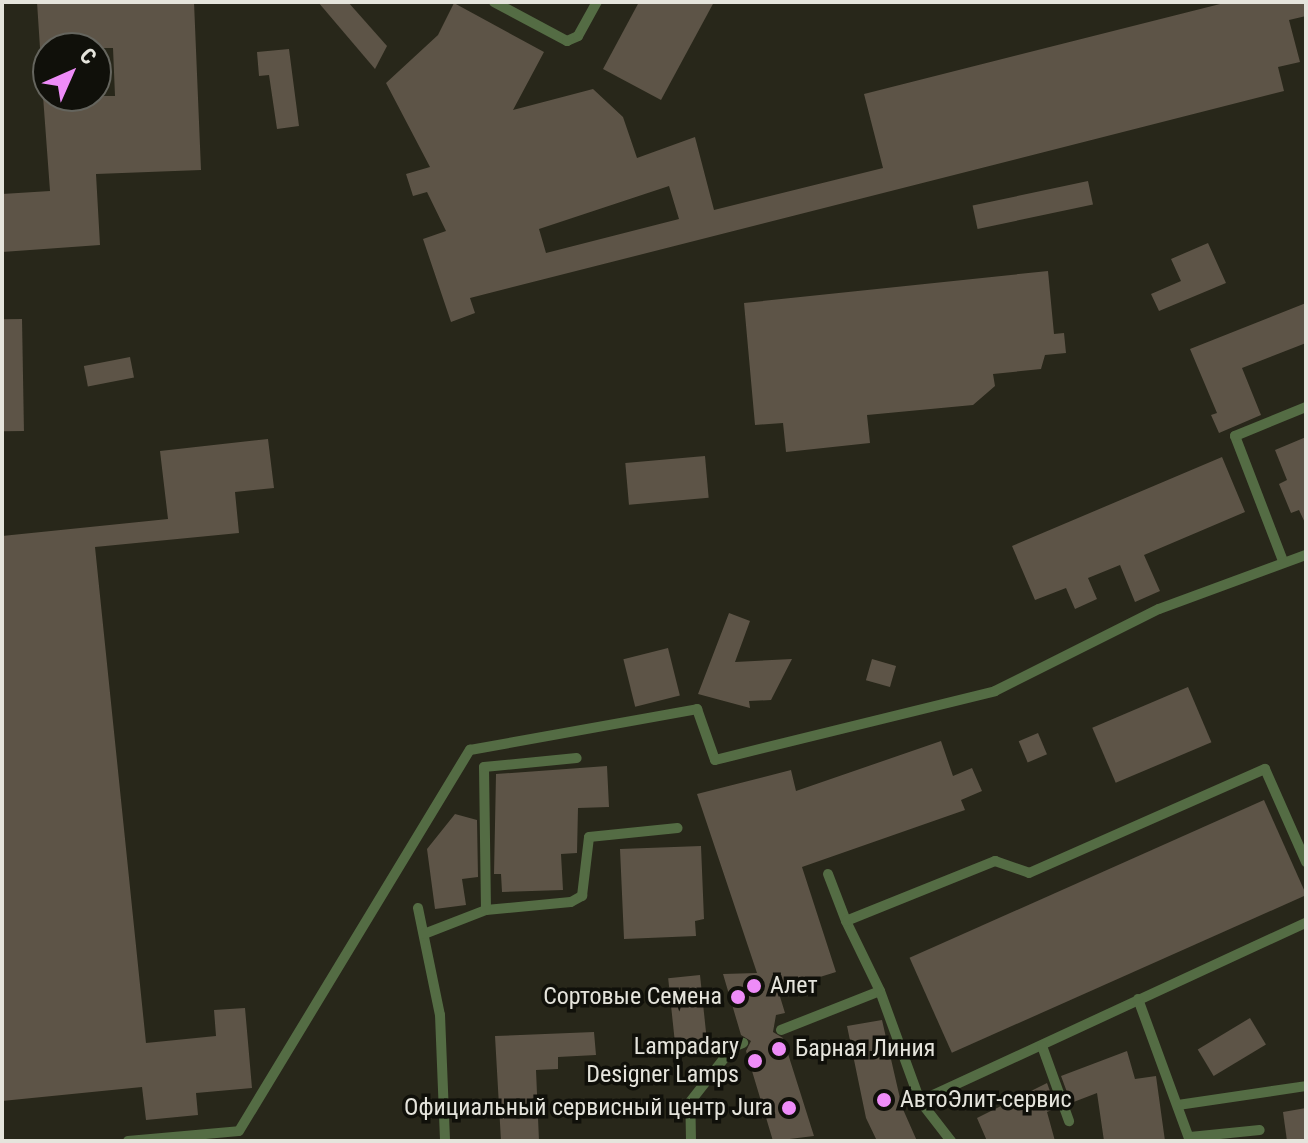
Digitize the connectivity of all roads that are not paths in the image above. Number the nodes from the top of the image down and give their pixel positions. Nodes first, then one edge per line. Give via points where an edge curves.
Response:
1 (494, 2) edge
2 (597, 2) edge
3 (1306, 407) edge
4 (1306, 555) edge
5 (1283, 561) junction
6 (577, 758) dead end
7 (678, 828) dead end
8 (1306, 862) edge
9 (828, 874) dead end
10 (418, 908) dead end
11 (486, 910) junction
12 (846, 921) junction
13 (1306, 923) edge
14 (424, 934) junction
15 (880, 991) junction
16 (1138, 999) junction
17 (781, 1030) dead end
18 (743, 1043) dead end
19 (1042, 1046) junction
20 (1306, 1086) edge
21 (920, 1101) junction
22 (1178, 1105) junction
23 (1069, 1121) dead end
24 (1260, 1130) dead end
25 (1190, 1139) edge
26 (128, 1141) edge
27 (445, 1141) edge
28 (691, 1141) edge
29 (951, 1141) edge

1 - 2 lane via 567,41 578,36
3 - 5 lane via 1235,436
4 - 5 lane
5 - 26 lane via 1159,609 995,691 715,760 697,709 470,750 239,1131
6 - 11 lane via 484,767
7 - 11 lane via 589,837 582,896 571,902
8 - 12 lane via 1265,769 1029,873 995,861
9 - 12 lane
10 - 14 lane
11 - 14 lane
12 - 15 lane
13 - 16 lane
14 - 27 lane via 440,1015
15 - 17 lane
15 - 21 lane
16 - 19 lane
16 - 22 lane
18 - 28 lane via 733,1047 690,1102
19 - 21 lane
19 - 23 lane
20 - 22 lane
21 - 29 lane
22 - 25 lane
24 - 25 lane

